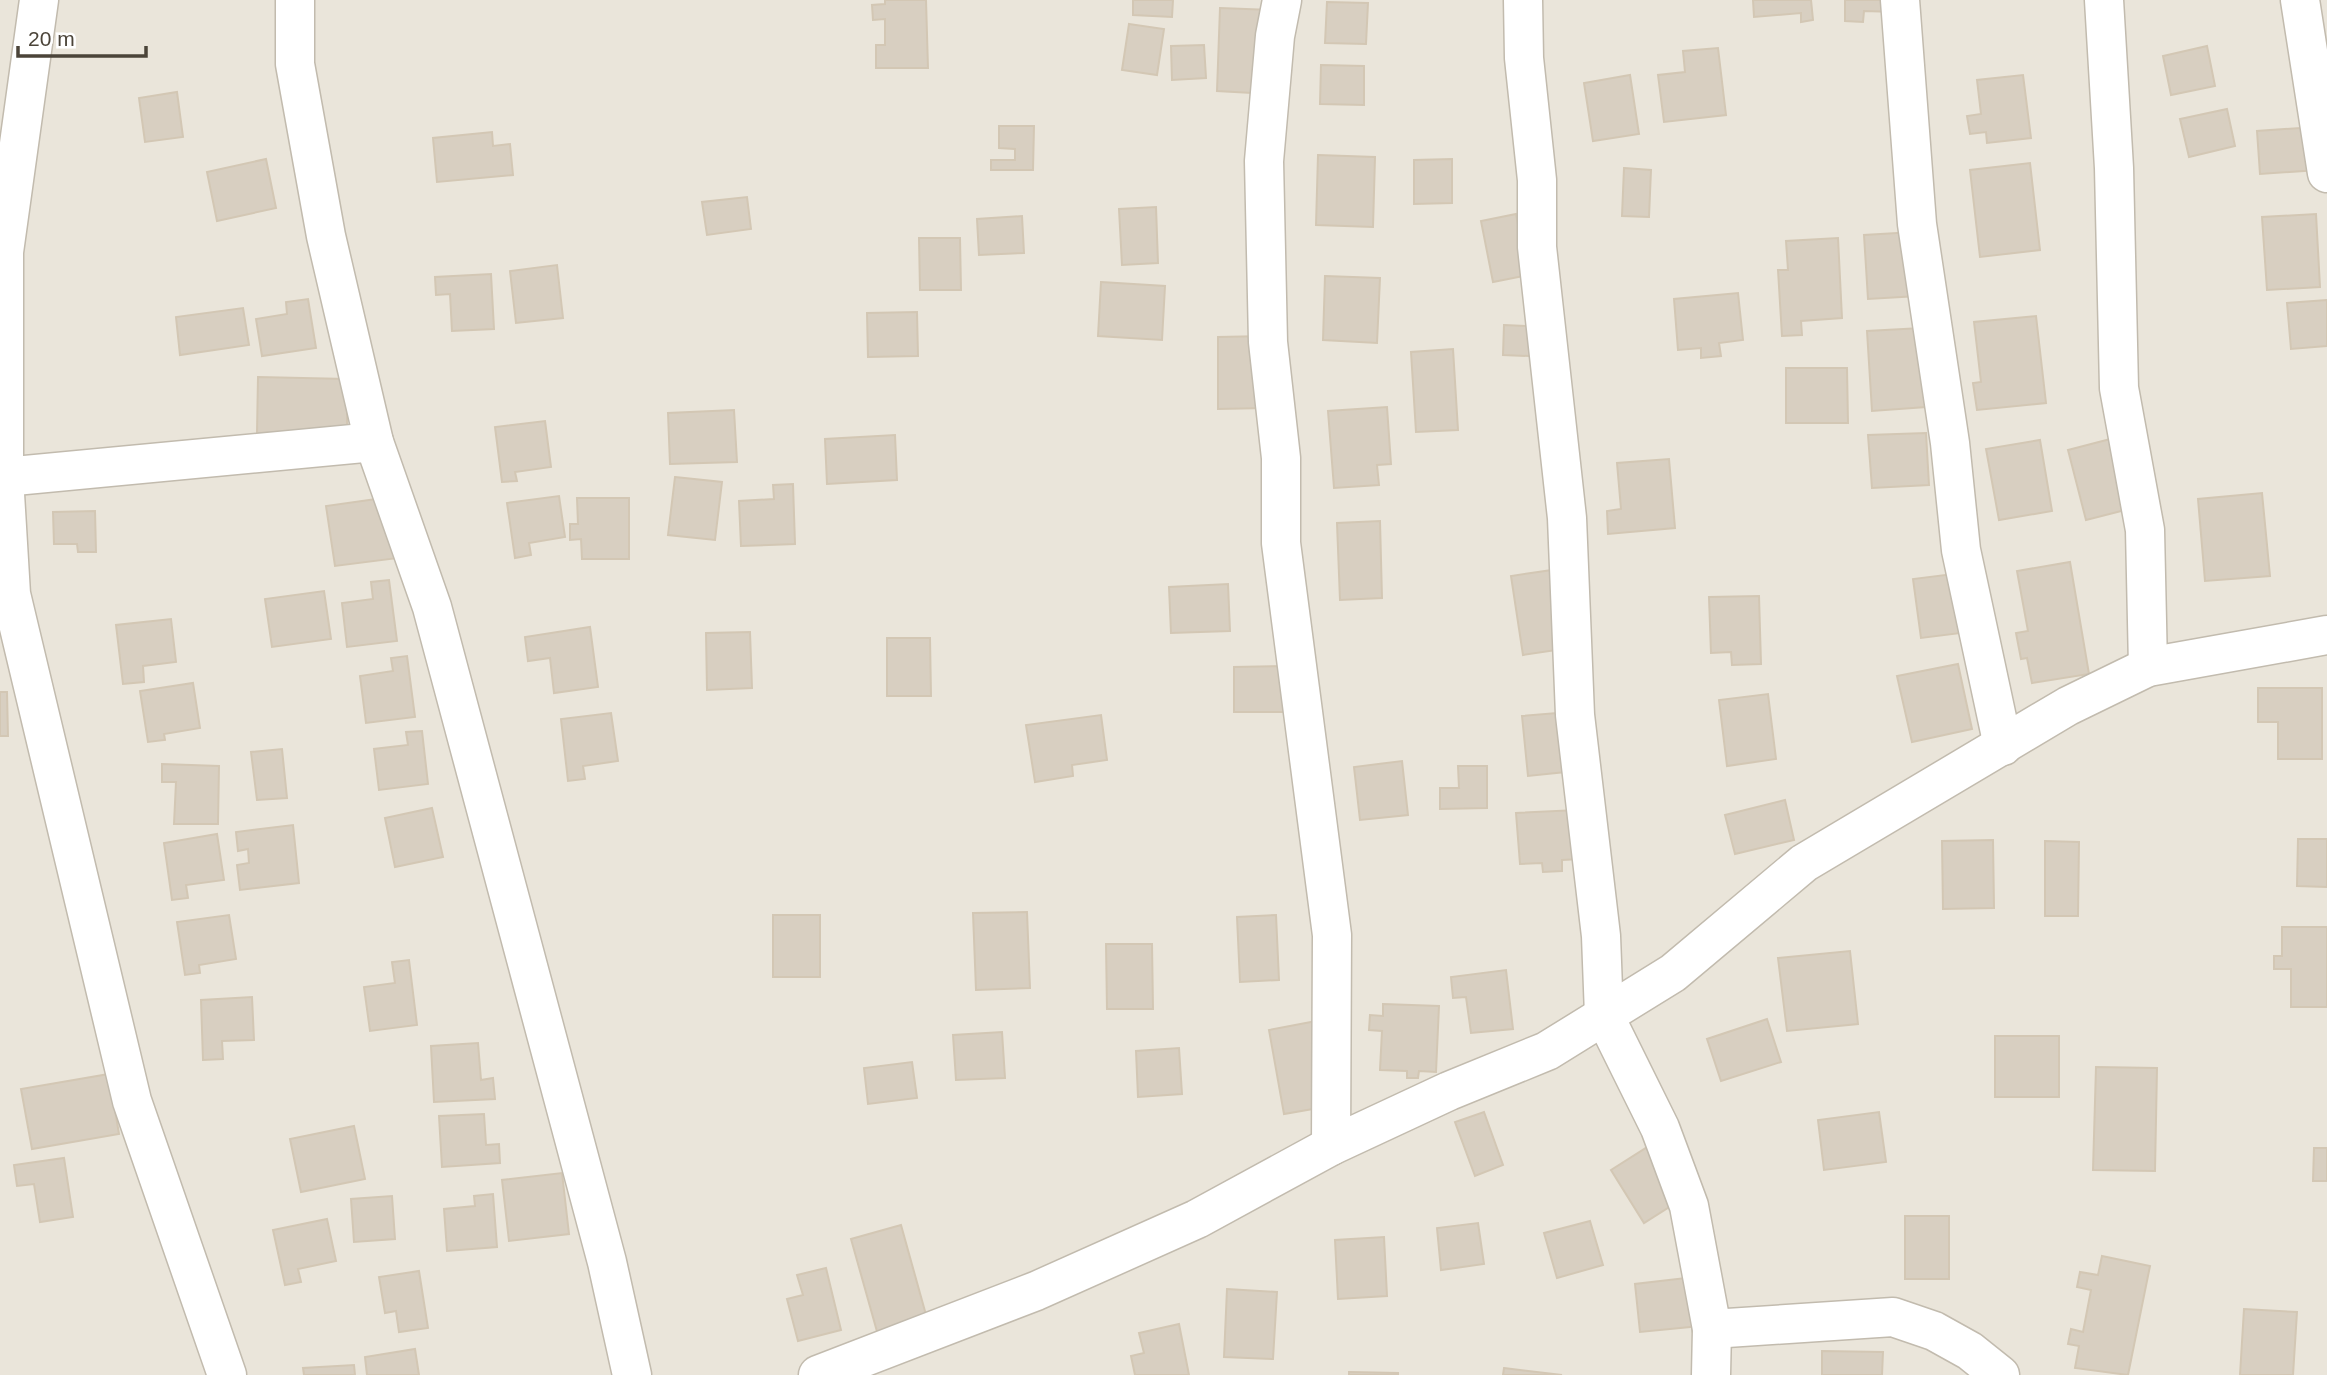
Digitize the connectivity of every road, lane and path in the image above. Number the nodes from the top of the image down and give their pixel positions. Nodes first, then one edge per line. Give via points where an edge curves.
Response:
1 (39, 0) edge
2 (295, 0) edge
3 (1282, 0) edge
4 (1523, 0) edge
5 (1900, 0) edge
6 (2104, 0) edge
7 (2300, 0) edge
8 (2327, 173) edge
9 (374, 442) junction
10 (4, 477) junction
11 (4, 527) edge
12 (2327, 635) edge
13 (2148, 667) junction
14 (2003, 746) junction
15 (1604, 1015) junction
16 (1331, 1146) junction
17 (1713, 1329) junction
18 (227, 1375) edge
19 (632, 1375) edge
20 (818, 1375) edge
21 (1711, 1375) edge
22 (2000, 1375) edge

1 - 10 street via 4,252
2 - 9 street via 298,77 326,236
3 - 16 street via 1264,161 1268,342 1282,458 1282,543 1332,935
4 - 15 street via 1524,58 1537,180 1537,247 1567,518 1575,715 1601,936
5 - 14 street via 1917,223 1949,431 1961,550
6 - 13 street via 2119,388 2145,530
7 - 8 street
9 - 10 street
9 - 19 street via 432,607 607,1262
10 - 11 street
11 - 18 street via 11,594 132,1101
12 - 13 street
13 - 14 street via 2068,706
14 - 15 street via 1804,863 1673,973
15 - 16 street via 1547,1051
15 - 17 street via 1660,1128 1689,1206
16 - 20 street via 1197,1219 1036,1291
17 - 21 street
17 - 22 street via 1893,1317 1934,1331

